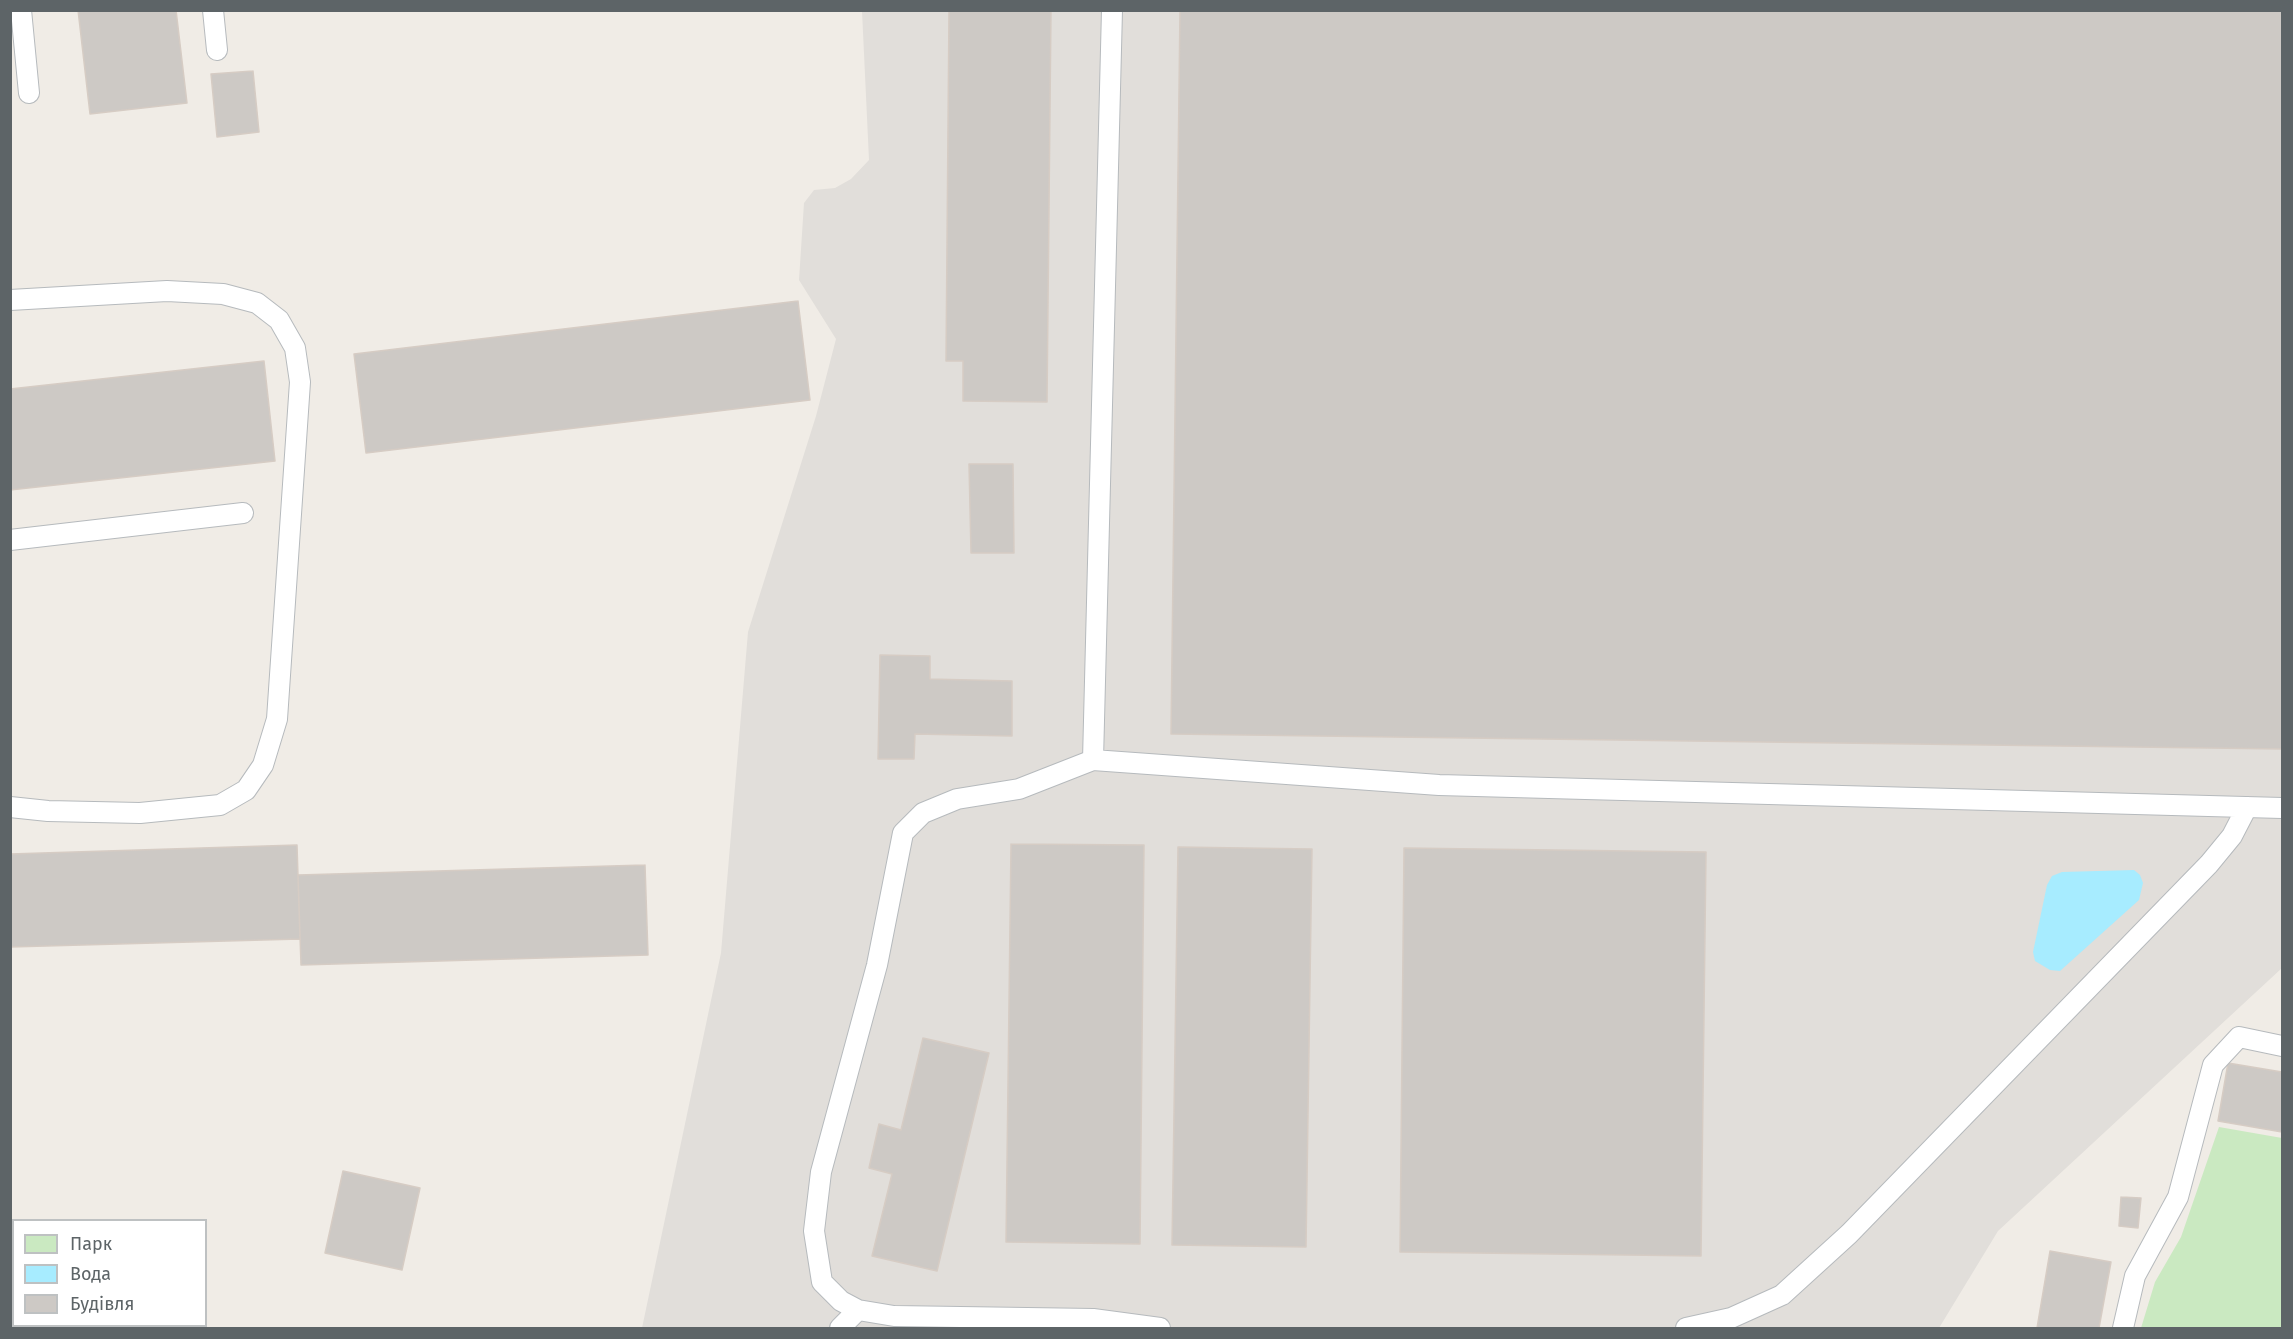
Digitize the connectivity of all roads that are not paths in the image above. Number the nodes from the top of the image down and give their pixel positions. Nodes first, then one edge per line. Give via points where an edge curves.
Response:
1 (21, 10) edge
2 (213, 10) edge
3 (1112, 10) edge
4 (217, 50) dead end
5 (29, 93) dead end
6 (10, 300) edge
7 (243, 513) dead end
8 (10, 540) edge
9 (1092, 760) junction
10 (10, 807) edge
11 (2247, 807) junction
12 (2283, 808) edge
13 (2283, 1046) edge
14 (858, 1310) junction
15 (967, 1323) edge
16 (840, 1329) edge
17 (1160, 1329) edge
18 (1686, 1329) edge
19 (2123, 1329) edge

1 - 5 lane
2 - 4 lane
3 - 9 lane
6 - 10 lane via 167,291 223,294 257,303 279,320 294,348 300,382 277,719 263,765 246,790 220,805 140,813
7 - 8 lane
9 - 11 lane via 1439,785
9 - 14 lane via 1019,789 957,799 923,813 903,833 877,965 821,1172 814,1231 822,1282 841,1301
11 - 12 lane
11 - 18 lane via 2232,836 2209,864 1849,1234 1782,1295 1731,1318
13 - 19 lane via 2239,1037 2213,1065 2178,1197 2135,1276
14 - 15 lane
14 - 16 lane
15 - 17 lane via 1093,1319

